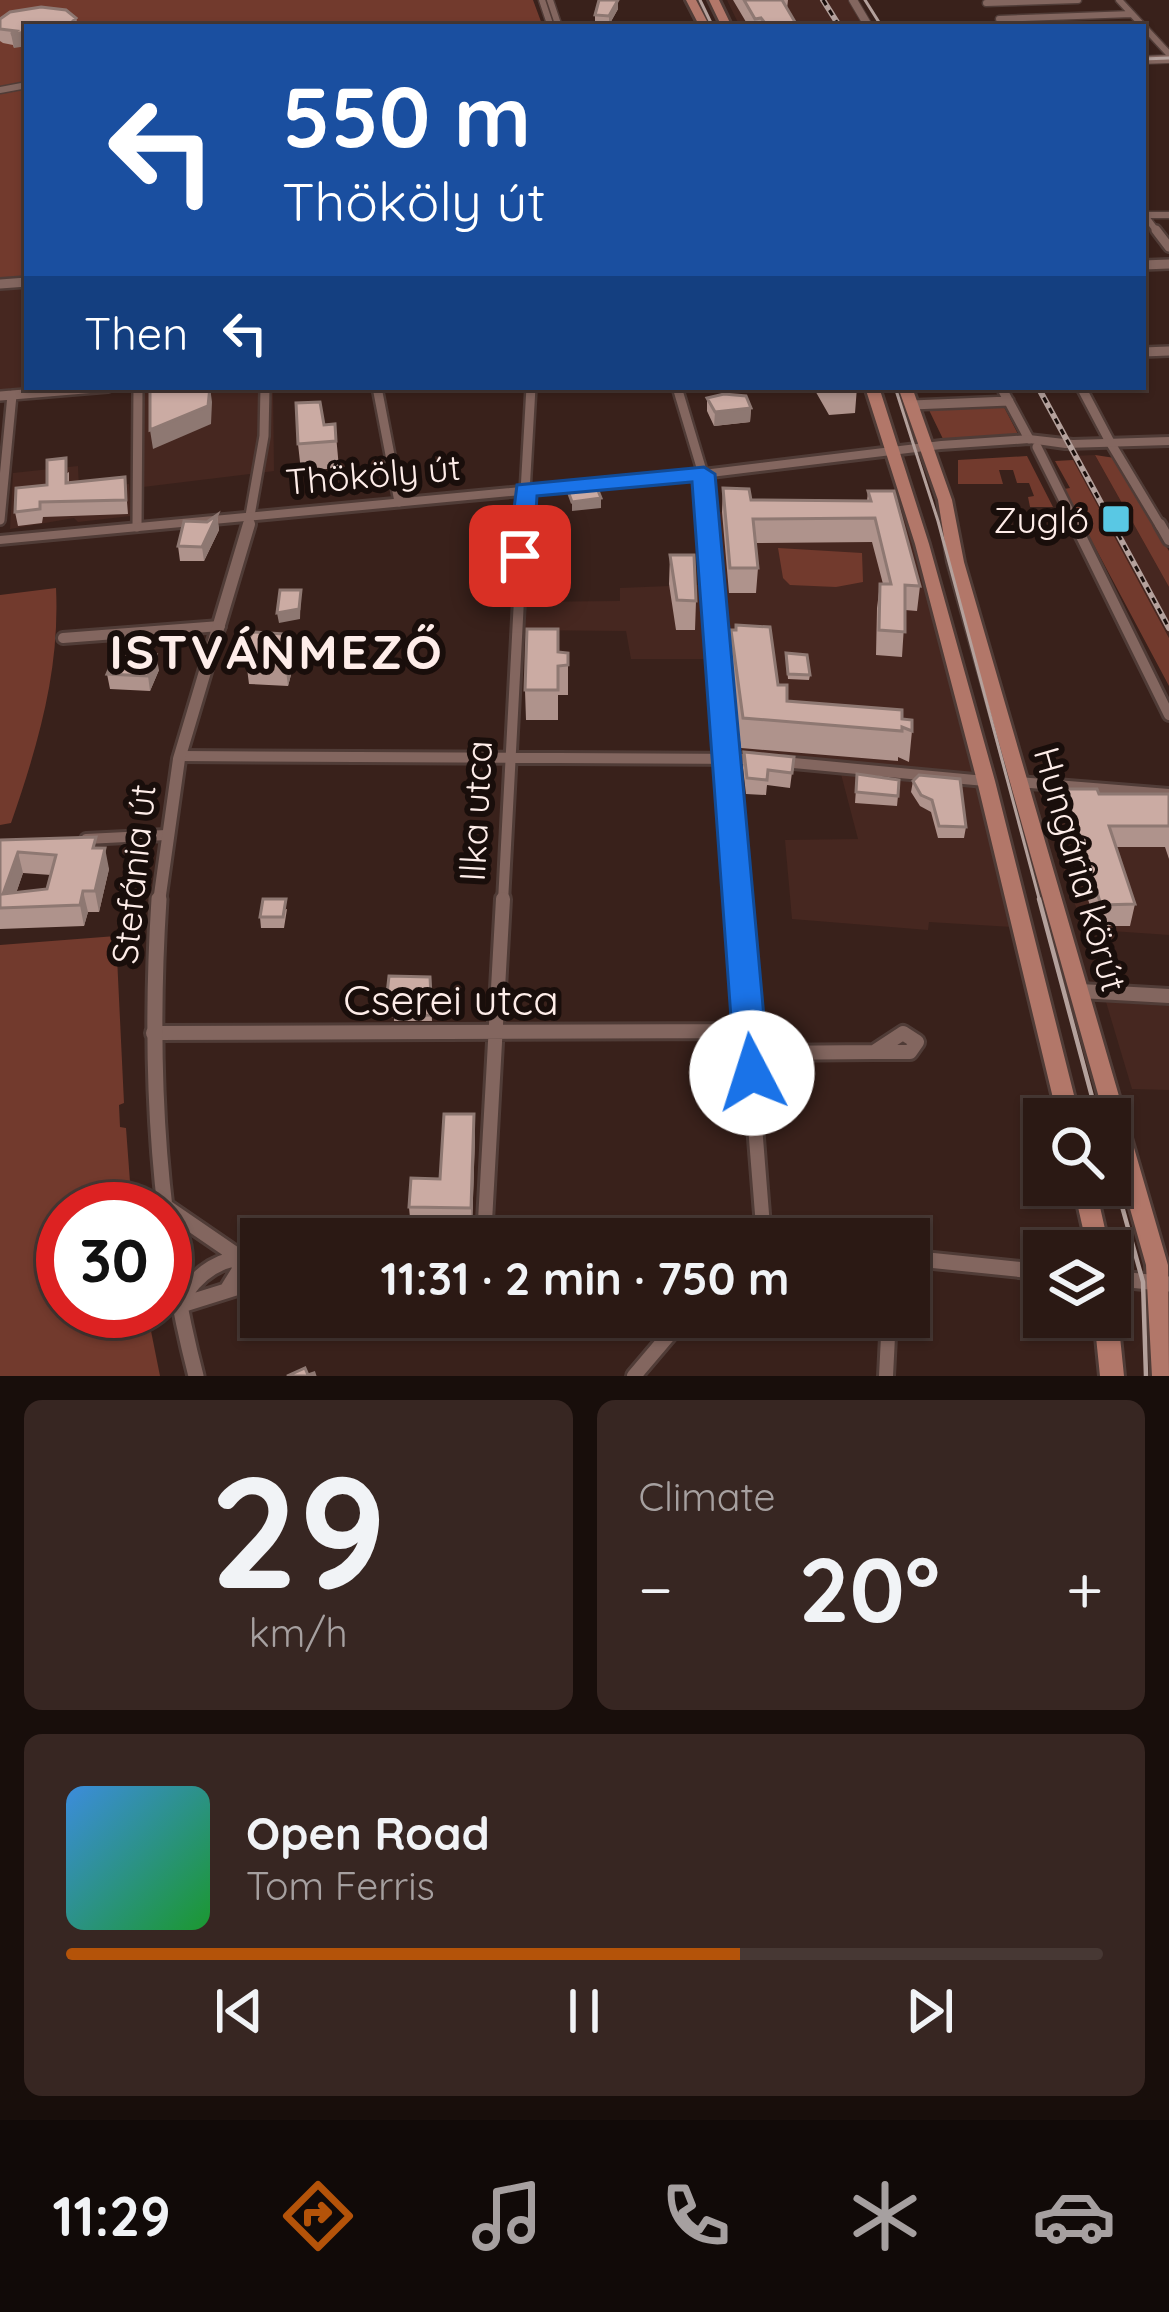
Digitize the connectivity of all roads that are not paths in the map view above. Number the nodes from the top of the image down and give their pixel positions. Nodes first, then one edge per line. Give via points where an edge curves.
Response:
1 (1078, 0) edge
2 (1119, 0) edge
3 (985, 1) edge
4 (1132, 14) junction
5 (1064, 17) junction
6 (1002, 23) edge
7 (1070, 24) edge
8 (1141, 24) edge
9 (1146, 30) edge
10 (1169, 56) edge
11 (1146, 217) edge
12 (1169, 247) edge
13 (74, 390) edge
14 (138, 390) edge
15 (266, 390) edge
16 (378, 390) edge
17 (531, 390) edge
18 (678, 390) edge
19 (873, 390) edge
20 (906, 390) edge
21 (1003, 390) edge
22 (1083, 390) edge
23 (6, 396) edge
24 (1009, 401) junction
25 (912, 405) junction
26 (1169, 441) edge
27 (1111, 442) junction
28 (1033, 443) junction
29 (916, 451) junction
30 (704, 474) junction
31 (526, 490) junction
32 (398, 502) junction
33 (255, 516) junction
34 (0, 520) edge
35 (137, 528) junction
36 (0, 540) edge
37 (1169, 540) edge
38 (220, 626) junction
39 (63, 638) dead end
40 (1169, 715) edge
41 (508, 755) junction
42 (180, 756) junction
43 (724, 756) junction
44 (986, 781) junction
45 (1018, 782) junction
46 (1169, 794) edge
47 (166, 836) junction
48 (61, 840) edge
49 (1080, 991) junction
50 (1169, 996) edge
51 (749, 1031) junction
52 (492, 1032) junction
53 (153, 1033) junction
54 (751, 1053) junction
55 (873, 1053) dead end
56 (1064, 1098) edge
57 (164, 1182) edge
58 (485, 1218) edge
59 (763, 1218) edge
60 (192, 1225) edge
61 (236, 1255) junction
62 (240, 1255) edge
63 (930, 1260) edge
64 (1023, 1270) edge
65 (1131, 1280) edge
66 (1164, 1284) edge
67 (192, 1286) edge
68 (240, 1287) edge
69 (226, 1291) junction
70 (192, 1302) edge
71 (186, 1338) edge
72 (666, 1338) edge
73 (889, 1338) edge
74 (1108, 1338) edge
75 (196, 1376) edge
76 (634, 1376) edge
77 (886, 1376) edge
78 (1112, 1376) edge
79 (1164, 1376) edge

1 - 3 street
2 - 4 street
3 - 6 street
4 - 5 street
4 - 8 street
5 - 6 street
5 - 7 street
9 - 10 street
11 - 12 street
13 - 23 street
14 - 35 street
15 - 33 street, Stefánia út
16 - 32 street
17 - 31 street, Ilka utca
18 - 30 street
19 - 29 main road via 899,441
20 - 25 main road, Hungária körút
21 - 24 street
22 - 27 street
23 - 34 street
24 - 25 street
24 - 28 street
25 - 29 main road, Hungária körút
26 - 27 main road, Thököly út
27 - 28 main road, Thököly út
27 - 37 street
28 - 29 main road, Thököly út
28 - 40 street
29 - 30 main road, Thököly út
29 - 44 main road, Hungária körút
29 - 45 main road, Hungária körút
30 - 31 main road, Thököly út
30 - 43 street
31 - 32 main road, Thököly út
31 - 41 street, Ilka utca
32 - 33 main road, Thököly út
33 - 35 main road, Thököly út
33 - 38 street, Stefánia út
35 - 36 main road, Thököly út
38 - 39 street
38 - 42 street, Stefánia út
41 - 42 street
41 - 43 street
41 - 52 street, Ilka utca
42 - 47 street, Stefánia út
43 - 44 street
43 - 51 street
44 - 56 main road, Hungária körút
45 - 46 street
45 - 49 main road, Hungária körút
47 - 48 street
47 - 53 street, Stefánia út
49 - 50 street
49 - 66 main road, Hungária körút
51 - 52 street, Cserei utca
51 - 54 street
52 - 53 street, Cserei utca
52 - 58 street, Ilka utca
53 - 57 street, Stefánia út
54 - 55 street
54 - 59 street
60 - 61 street
61 - 62 street
61 - 67 street via 204,1268
61 - 69 street via 241,1269
63 - 64 street
65 - 66 street
66 - 79 main road, Hungária körút
68 - 69 street
69 - 70 street
71 - 75 street, Stefánia út
72 - 76 street
73 - 77 street
74 - 78 main road

